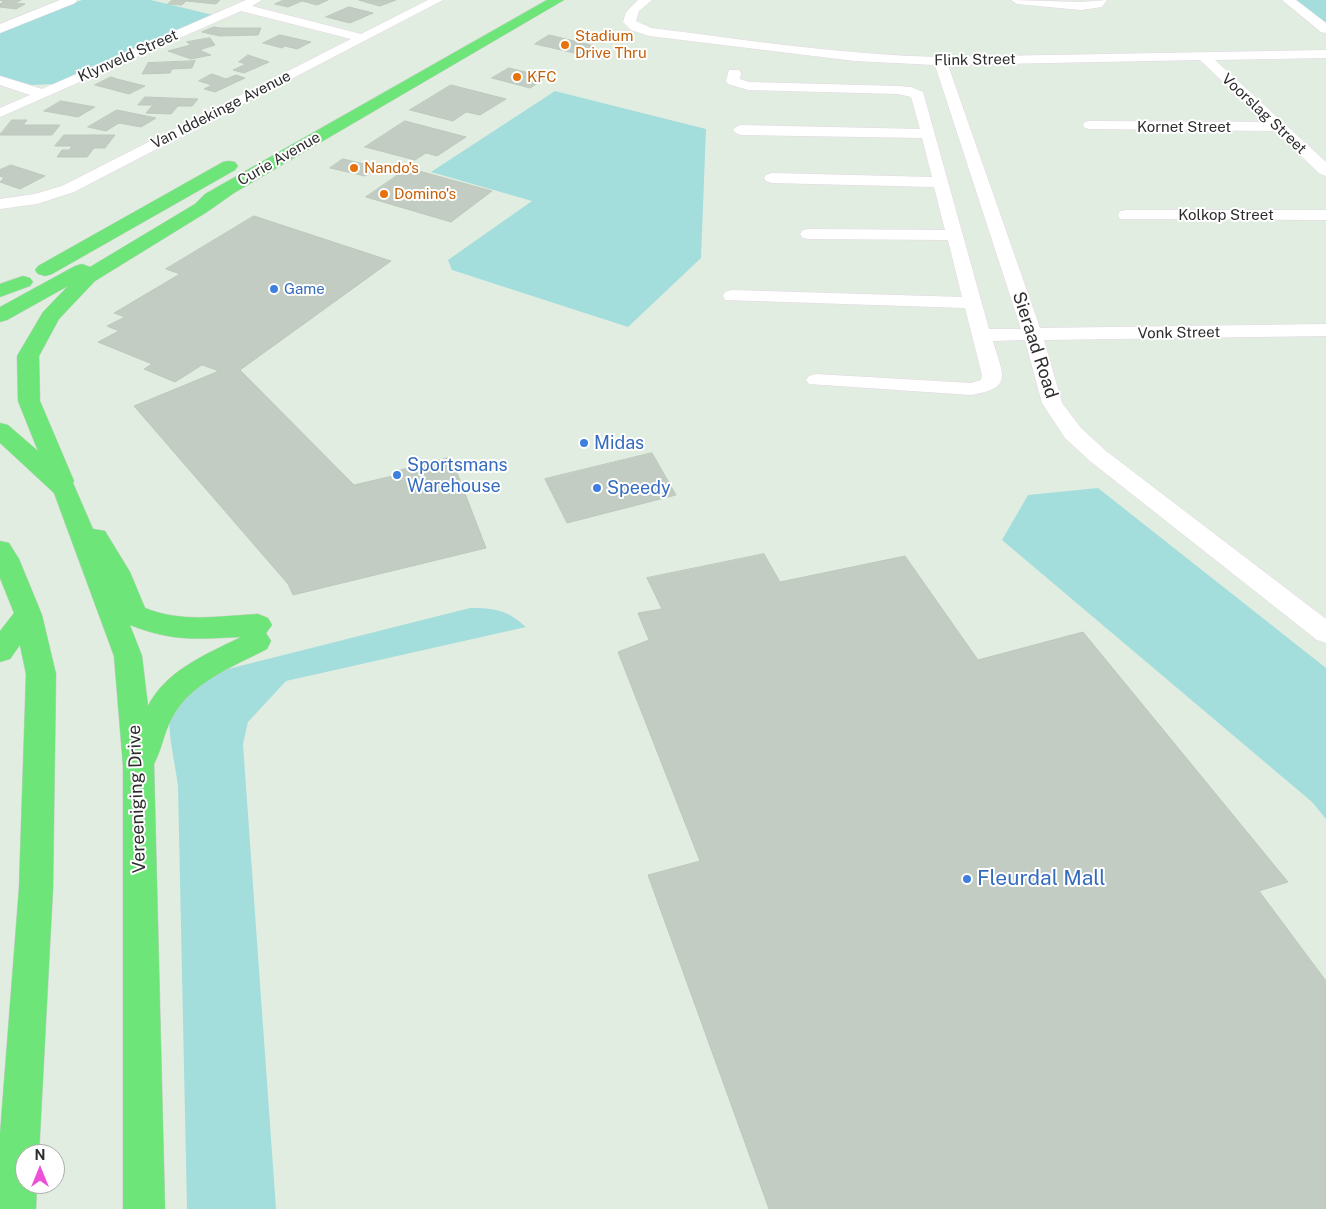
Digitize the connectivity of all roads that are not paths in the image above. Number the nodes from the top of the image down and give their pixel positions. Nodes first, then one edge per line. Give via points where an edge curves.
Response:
1 (71, 0) edge
2 (256, 0) edge
3 (437, 0) edge
4 (557, 0) edge
5 (646, 0) edge
6 (1016, 0) edge
7 (1101, 0) edge
8 (1288, 0) edge
9 (239, 7) junction
10 (0, 28) edge
11 (1326, 29) edge
12 (363, 38) junction
13 (1326, 54) edge
14 (1203, 56) junction
15 (940, 61) junction
16 (734, 73) dead end
17 (0, 80) edge
18 (42, 94) junction
19 (0, 113) edge
20 (1090, 125) dead end
21 (1279, 127) junction
22 (741, 130) dead end
23 (928, 134) junction
24 (240, 160) dead end
25 (1326, 171) edge
26 (772, 178) dead end
27 (941, 182) junction
28 (227, 189) junction
29 (0, 204) edge
30 (1126, 215) dead end
31 (1326, 215) edge
32 (809, 234) dead end
33 (955, 235) junction
34 (23, 282) junction
35 (0, 291) edge
36 (0, 296) edge
37 (732, 296) dead end
38 (973, 303) junction
39 (0, 316) edge
40 (1326, 330) edge
41 (981, 335) junction
42 (1033, 335) junction
43 (816, 380) dead end
44 (0, 430) edge
45 (65, 489) junction
46 (0, 550) edge
47 (28, 615) junction
48 (1326, 633) edge
49 (0, 651) edge
50 (139, 766) junction
51 (15, 1209) edge
52 (144, 1209) edge

1 - 10 street
2 - 9 street, Klynveld Street
3 - 12 street, Van Iddekinge Avenue
4 - 28 main road, Curie Avenue
5 - 15 street, Flink Street via 630,15 629,22 658,33 874,59
6 - 7 street via 1081,6 1098,4
8 - 11 street
9 - 12 street
9 - 18 street, Klynveld Street
12 - 29 street, Van Iddekinge Avenue via 68,189 37,199
13 - 14 street, Flink Street
14 - 15 street, Flink Street
14 - 21 street, Voorslag Street
15 - 42 street, Sieraad Road
16 - 23 street via 733,81 748,86 911,91 918,95
17 - 18 street
18 - 19 street, Klynveld Street
20 - 21 street, Kornet Street
21 - 25 street, Voorslag Street
22 - 23 street
23 - 27 street
24 - 34 main road, Curie Avenue
26 - 27 street
27 - 33 street
28 - 39 main road, Curie Avenue
28 - 45 main road via 88,277 50,316 28,356 29,400
30 - 31 street, Kolkop Street
32 - 33 street
33 - 38 street
34 - 35 main road
34 - 36 main road, Curie Avenue
37 - 38 street
38 - 41 street
40 - 42 street, Vonk Street
41 - 42 street, Vonk Street
41 - 43 street via 992,375 991,383 984,387
42 - 48 street, Sieraad Road via 1052,403 1073,433 1176,518
44 - 45 main road, Vereeniging Drive
45 - 50 main road, Vereeniging Drive via 128,656
45 - 50 main road via 118,572 134,615 159,625 184,629 257,633 203,669 170,697 156,719
46 - 47 main road
47 - 49 main road
47 - 51 main road via 41,674 36,878
50 - 52 main road, Vereeniging Drive

